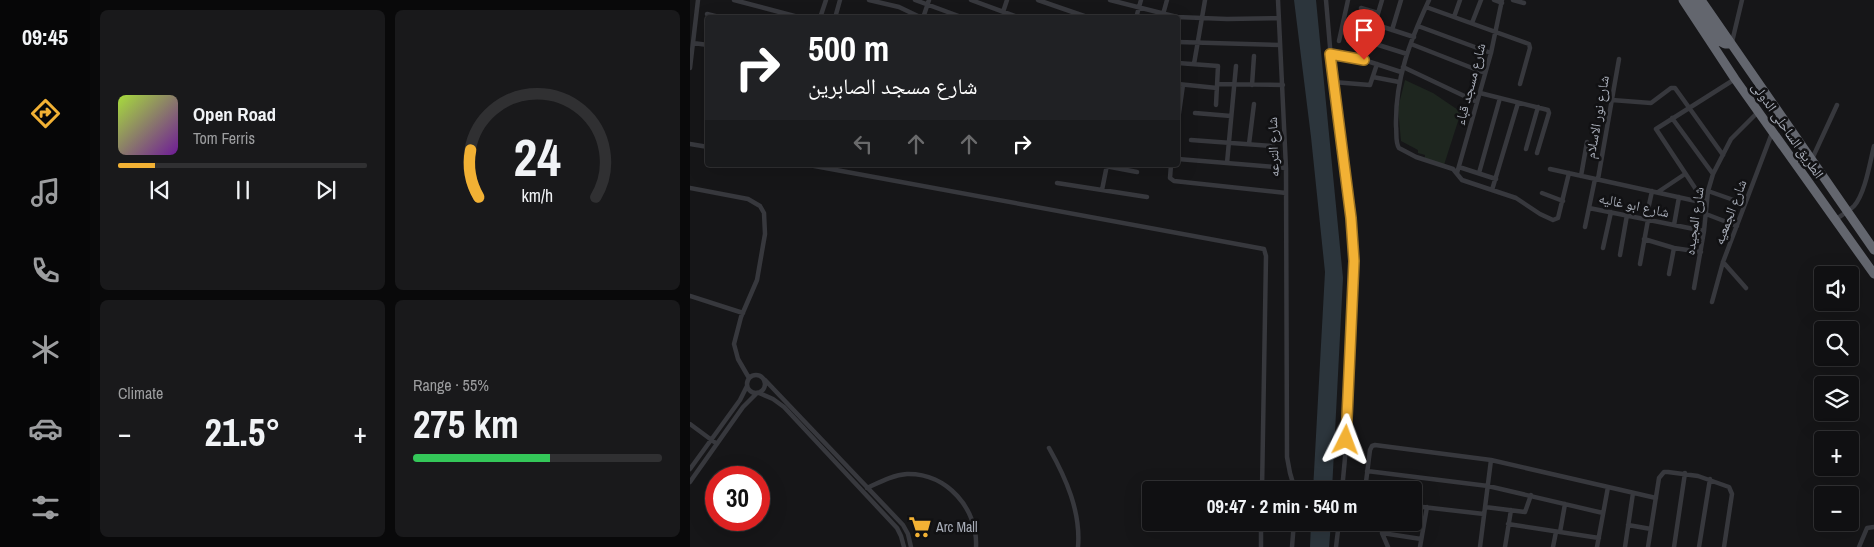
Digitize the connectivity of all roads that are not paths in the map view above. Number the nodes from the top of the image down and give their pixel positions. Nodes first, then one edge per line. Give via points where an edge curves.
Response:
1 (691, 0) edge
2 (698, 0) edge
3 (734, 0) edge
4 (826, 0) edge
5 (840, 0) edge
6 (869, 0) edge
7 (915, 0) edge
8 (971, 0) edge
9 (1008, 0) edge
10 (1038, 0) edge
11 (1110, 0) edge
12 (1141, 0) edge
13 (1167, 0) edge
14 (1205, 0) edge
15 (1278, 0) edge
16 (1326, 0) edge
17 (1348, 0) edge
18 (1374, 0) edge
19 (1401, 0) edge
20 (1460, 0) edge
21 (1480, 0) edge
22 (1494, 0) edge
23 (1513, 0) edge
24 (1683, 0) edge
25 (1692, 0) edge
26 (1701, 0) edge
27 (1742, 0) edge
28 (1382, 1) edge
29 (1502, 1) edge
30 (928, 2) edge
31 (1427, 2) edge
32 (1524, 3) dead end
33 (1139, 8) junction
34 (1361, 8) dead end
35 (1004, 12) junction
36 (1378, 13) junction
37 (707, 14) dead end
38 (711, 15) edge
39 (791, 15) edge
40 (821, 15) edge
41 (836, 15) edge
42 (916, 15) edge
43 (923, 15) edge
44 (957, 15) edge
45 (1003, 15) edge
46 (1012, 15) edge
47 (1081, 15) edge
48 (1137, 15) edge
49 (1159, 15) edge
50 (1162, 15) edge
51 (1180, 17) edge
52 (1454, 17) junction
53 (1202, 18) junction
54 (1279, 18) junction
55 (1472, 23) junction
56 (1374, 24) junction
57 (1418, 26) junction
58 (692, 28) edge
59 (1392, 30) junction
60 (1496, 32) junction
61 (1414, 37) junction
62 (1339, 40) dead end
63 (1180, 42) edge
64 (1369, 42) junction
65 (1197, 43) junction
66 (692, 44) edge
67 (1411, 44) junction
68 (1731, 44) junction
69 (705, 45) edge
70 (1280, 45) junction
71 (1491, 53) junction
72 (1330, 54) junction
73 (1407, 54) junction
74 (1254, 56) dead end
75 (1619, 59) dead end
76 (1364, 60) junction
77 (1180, 62) edge
78 (1194, 64) junction
79 (1377, 64) junction
80 (1236, 66) dead end
81 (690, 67) edge
82 (1402, 69) junction
83 (1485, 73) junction
84 (1373, 77) junction
85 (1735, 79) junction
86 (1333, 82) junction
87 (1399, 82) junction
88 (1180, 84) edge
89 (1234, 84) junction
90 (1252, 84) junction
91 (1520, 84) dead end
92 (1283, 85) junction
93 (1218, 86) junction
94 (1480, 92) junction
95 (1500, 98) junction
96 (1612, 100) junction
97 (1477, 102) junction
98 (1518, 103) junction
99 (1216, 104) dead end
100 (1254, 104) dead end
101 (1838, 106) dead end
102 (1538, 107) junction
103 (1689, 107) junction
104 (1758, 112) junction
105 (1195, 114) dead end
106 (1231, 116) junction
107 (1672, 118) junction
108 (1772, 132) junction
109 (1191, 140) dead end
110 (1587, 142) dead end
111 (1229, 143) junction
112 (690, 144) edge
113 (1249, 144) junction
114 (705, 146) edge
115 (1272, 146) dead end
116 (1874, 146) edge
117 (1526, 148) dead end
118 (1537, 154) dead end
119 (1723, 155) junction
120 (1180, 158) edge
121 (1812, 159) junction
122 (1227, 163) junction
123 (820, 167) edge
124 (1107, 167) edge
125 (1171, 167) edge
126 (1458, 167) junction
127 (1127, 168) edge
128 (1286, 168) junction
129 (1550, 169) dead end
130 (1137, 172) dead end
131 (1457, 173) junction
132 (1569, 173) junction
133 (1479, 174) junction
134 (1685, 174) junction
135 (1713, 174) junction
136 (1581, 176) junction
137 (1496, 179) junction
138 (1596, 179) junction
139 (1057, 183) dead end
140 (690, 188) edge
141 (1102, 190) junction
142 (1492, 190) junction
143 (1652, 191) junction
144 (1658, 192) junction
145 (1708, 192) junction
146 (1286, 193) junction
147 (1542, 193) dead end
148 (1146, 197) dead end
149 (1679, 197) junction
150 (1563, 201) junction
151 (1706, 203) junction
152 (1745, 204) junction
153 (1589, 208) junction
154 (1848, 211) junction
155 (1611, 212) junction
156 (1706, 214) junction
157 (1627, 216) junction
158 (1647, 220) junction
159 (1835, 220) junction
160 (1674, 225) junction
161 (1736, 226) junction
162 (1585, 227) dead end
163 (1704, 231) junction
164 (1644, 239) junction
165 (1603, 248) dead end
166 (1674, 248) junction
167 (1874, 250) edge
168 (1701, 252) junction
169 (1620, 255) dead end
170 (1723, 262) junction
171 (1640, 264) dead end
172 (1669, 274) dead end
173 (1874, 274) edge
174 (1694, 288) dead end
175 (1746, 288) dead end
176 (690, 296) edge
177 (1712, 302) dead end
178 (743, 313) junction
179 (749, 378) junction
180 (765, 380) junction
181 (747, 386) junction
182 (758, 393) junction
183 (690, 424) edge
184 (711, 440) junction
185 (717, 444) junction
186 (1049, 448) dead end
187 (1491, 460) junction
188 (692, 462) edge
189 (690, 469) edge
190 (1367, 470) junction
191 (1685, 473) junction
192 (1710, 479) junction
193 (1262, 481) edge
194 (1292, 481) edge
195 (1342, 481) edge
196 (1366, 481) edge
197 (690, 482) edge
198 (1488, 486) junction
199 (1608, 487) junction
200 (868, 488) junction
201 (1633, 493) junction
202 (1531, 495) junction
203 (1656, 498) junction
204 (1565, 504) junction
205 (1422, 507) edge
206 (1426, 507) junction
207 (1485, 507) junction
208 (1511, 510) junction
209 (1603, 513) junction
210 (1484, 514) junction
211 (1508, 524) junction
212 (1628, 525) junction
213 (1874, 527) edge
214 (1651, 529) junction
215 (1261, 531) edge
216 (1293, 531) edge
217 (1338, 531) edge
218 (1558, 532) junction
219 (1382, 533) joint
220 (1599, 538) junction
221 (1421, 539) junction
222 (904, 547) edge
223 (910, 547) edge
224 (976, 547) edge
225 (1078, 547) edge
226 (1261, 547) edge
227 (1292, 547) edge
228 (1336, 547) edge
229 (1388, 547) edge
230 (1420, 547) edge
231 (1480, 547) edge
232 (1505, 547) edge
233 (1553, 547) edge
234 (1597, 547) edge
235 (1625, 547) edge
236 (1648, 547) edge
237 (1674, 547) edge
238 (1698, 547) edge
239 (1724, 547) edge
240 (1859, 547) edge

1 - 2 street
2 - 58 street
3 - 39 street
4 - 40 street
5 - 41 street
6 - 42 street via 899,7
7 - 30 street
8 - 35 street
9 - 35 street
10 - 47 street
11 - 33 street
12 - 33 street
13 - 50 street
14 - 53 street
15 - 54 street, شارع الترعه
16 - 72 street
17 - 62 street
18 - 28 street
19 - 59 street
20 - 52 street
21 - 55 street
22 - 29 street
23 - 32 street
24 - 85 highway, الطريق الساحلى الدولى
25 - 68 highway via 1719,41
26 - 68 highway, الطريق الساحلى الدولى
27 - 68 street
28 - 36 street
29 - 60 street, شارع مسجد قباء
30 - 43 street
30 - 44 street
31 - 52 street
31 - 57 street
33 - 48 street
33 - 49 street
34 - 36 street
35 - 45 street
35 - 46 street
36 - 56 street
37 - 38 street
51 - 53 street
52 - 55 street
53 - 54 street
53 - 65 street
54 - 70 street, شارع الترعه
55 - 60 street
56 - 59 street
56 - 64 street
57 - 61 street
57 - 71 street
58 - 66 street
59 - 61 street
60 - 71 street, شارع مسجد قباء
60 - 91 street via 1530,45
61 - 67 street
63 - 65 street
64 - 73 street
64 - 76 street
65 - 70 street
65 - 78 street
66 - 69 street
66 - 81 street
67 - 73 street
67 - 83 street
68 - 121 highway, الطريق الساحلى الدولى
70 - 92 street, شارع الترعه
71 - 83 street, شارع مسجد قباء
72 - 76 street
72 - 86 street
73 - 82 street
74 - 90 street
75 - 96 street, شارع نور الاسلام
76 - 79 street
77 - 78 street
78 - 93 street via 1218,66
79 - 82 street
79 - 84 street
80 - 89 street
82 - 87 street
82 - 97 street
83 - 94 street, شارع مسجد قباء
84 - 86 street via 1370,84
84 - 87 street
85 - 103 street
85 - 104 highway, الطريق الساحلى الدولى
86 - 195 street via 1354,261
87 - 131 street via 1396,107 1398,145 1402,150
88 - 93 street
89 - 90 street
89 - 93 street
89 - 106 street
90 - 92 street
92 - 128 street, شارع الترعه
93 - 99 street
94 - 95 street
94 - 97 street, شارع مسجد قباء
95 - 98 street
95 - 133 street
96 - 103 street via 1651,103 1673,87
96 - 138 street, شارع نور الاسلام
97 - 126 street, شارع مسجد قباء
98 - 102 street
98 - 137 street
100 - 113 street
101 - 121 street
102 - 117 street
102 - 118 street via 1549,112
103 - 107 street
103 - 119 street
104 - 108 highway, الطريق الساحلى الدولى
104 - 119 street, شارع المجيده via 1731,139
105 - 106 street
106 - 111 street
107 - 134 street via 1656,129
107 - 135 street
108 - 152 street, شارع الجمعيه
108 - 159 highway, الطريق الساحلى الدولى
109 - 111 street
110 - 136 street
111 - 113 street
111 - 122 street
112 - 114 street
113 - 115 street
116 - 154 street via 1860,195
119 - 135 street, شارع المجيده
120 - 122 street
121 - 154 highway, الطريق الساحلى الدولى
122 - 128 street
123 - 193 street via 1264,249
124 - 141 street
125 - 146 street via 1170,178 1174,181
126 - 131 street, شارع مسجد قباء
126 - 133 street
127 - 130 street
128 - 146 street, شارع الترعه
129 - 132 street
131 - 142 street via 1460,179
132 - 136 street
132 - 150 street
133 - 137 street
134 - 144 street
134 - 151 street
135 - 145 street, شارع المجيده
136 - 138 street
137 - 142 street
138 - 143 street
138 - 153 street, شارع نور الاسلام
139 - 141 street
140 - 178 street via 748,198 764,213 765,234 760,266
141 - 148 street
142 - 150 street via 1523,202 1553,220 1558,218
143 - 144 street
143 - 158 street
144 - 149 street
145 - 151 street, شارع المجيده
145 - 152 street
146 - 194 street, شارع الترعه via 1287,456
147 - 150 street
149 - 151 street
149 - 160 street
151 - 156 street, شارع المجيده
152 - 161 street, شارع الجمعيه
153 - 155 street, شارع ابو غاليه
153 - 162 street, شارع نور الاسلام
154 - 159 street
154 - 167 highway, الطريق الساحلى الدولى
155 - 157 street, شارع ابو غاليه
155 - 165 street
156 - 161 street
156 - 163 street, شارع المجيده
157 - 158 street, شارع ابو غاليه
157 - 169 street
158 - 160 street, شارع ابو غاليه
158 - 164 street
159 - 173 highway, الطريق الساحلى الدولى
160 - 163 street, شارع ابو غاليه
161 - 170 street, شارع الجمعيه
163 - 168 street, شارع المجيده
164 - 166 street
164 - 171 street
166 - 168 street
166 - 172 street
168 - 174 street, شارع المجيده
170 - 175 street
170 - 177 street, شارع الجمعيه
176 - 178 street
178 - 179 street via 734,344
179 - 180 street via 756,374
179 - 181 street
180 - 182 street via 765,388
180 - 200 street
181 - 182 street
181 - 184 street
182 - 185 street via 743,407
182 - 222 street via 780,404 897,528
183 - 184 street
184 - 185 street
184 - 188 street
185 - 197 street
186 - 225 street via 1072,500
187 - 190 street via 1373,445
187 - 198 street
187 - 199 street
188 - 189 street
190 - 196 street
190 - 198 street
191 - 192 street
191 - 203 street via 1661,475
191 - 237 street
192 - 238 street
192 - 239 street via 1731,490
198 - 202 street
198 - 207 street
199 - 201 street
199 - 209 street
200 - 223 street via 902,525 908,534
200 - 224 street via 888,478 907,474 940,482 956,494 968,511 975,530
201 - 203 street
201 - 212 street
202 - 204 street
202 - 208 street via 1525,512
203 - 214 street
204 - 209 street
204 - 218 street
205 - 206 street
206 - 210 street
206 - 221 street
207 - 208 street
207 - 210 street
208 - 211 street
209 - 220 street
210 - 231 street
211 - 218 street
211 - 232 street
212 - 214 street
212 - 235 street
213 - 240 street via 1867,528
214 - 236 street
215 - 226 street
216 - 227 street
217 - 228 street
218 - 220 street
218 - 233 street
219 - 221 street
219 - 229 street
220 - 234 street
221 - 230 street

